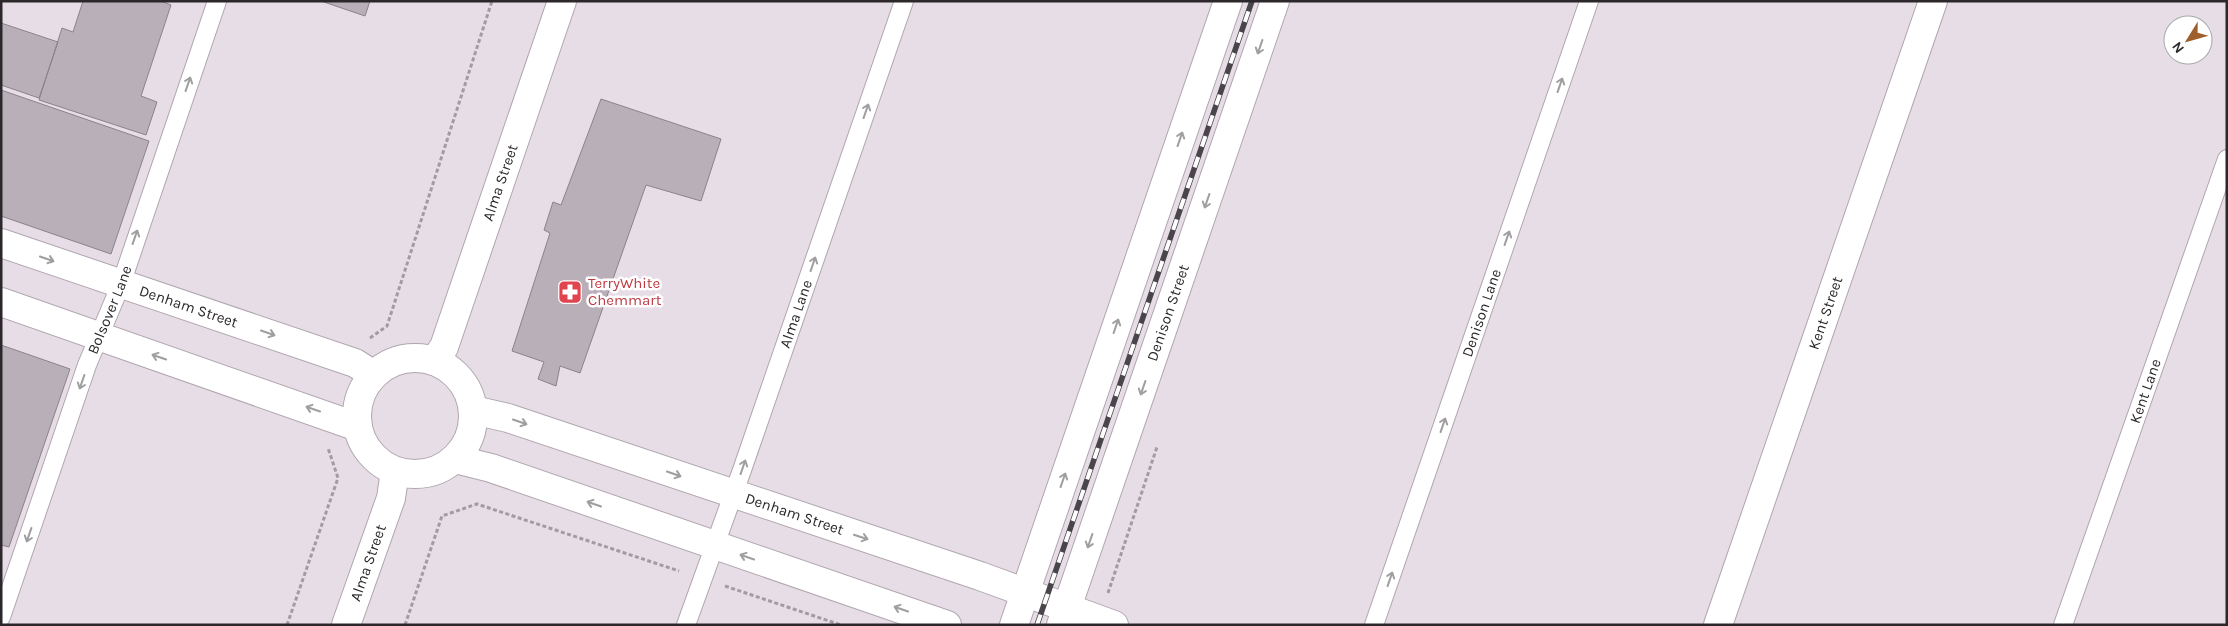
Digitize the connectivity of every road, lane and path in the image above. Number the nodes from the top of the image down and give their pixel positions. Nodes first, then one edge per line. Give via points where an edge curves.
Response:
1 (217, 1) edge
2 (492, 1) edge
3 (562, 1) edge
4 (904, 1) edge
5 (1228, 1) edge
6 (1276, 1) edge
7 (1589, 1) edge
8 (1932, 1) edge
9 (2227, 159) edge
10 (1, 243) edge
11 (121, 284) junction
12 (1, 302) edge
13 (99, 336) junction
14 (363, 343) dead end
15 (434, 361) junction
16 (374, 375) junction
17 (473, 410) junction
18 (358, 426) junction
19 (328, 448) dead end
20 (454, 459) junction
21 (396, 471) junction
22 (733, 494) junction
23 (714, 546) junction
24 (702, 578) junction
25 (1025, 592) junction
26 (1064, 616) edge
27 (1, 617) edge
28 (287, 625) edge
29 (346, 625) edge
30 (405, 625) edge
31 (686, 625) edge
32 (841, 625) edge
33 (947, 625) edge
34 (1014, 625) edge
35 (1114, 625) edge
36 (1374, 625) edge
37 (1718, 625) edge
38 (2063, 625) edge

11 -> 1 lane, Bolsover Lane
2 - 14 path via 387,326
3 - 15 street, Alma Street via 444,347
22 -> 4 lane, Alma Lane
25 -> 5 street
6 -> 26 street, Denison Street
36 -> 7 lane, Denison Lane
8 - 37 street, Kent Street
9 - 38 lane, Kent Lane
10 -> 11 street, Denham Street
11 - 13 lane, Bolsover Lane
11 -> 16 street, Denham Street via 355,363
12 - 13 street
18 -> 13 street
13 -> 27 lane, Bolsover Lane
15 - 16 street via 402,359
15 - 17 street via 460,380 469,394
16 - 18 street via 363,390 357,408
17 - 20 street via 472,428 466,445
17 -> 22 street, Denham Street via 508,418
18 - 21 street via 362,441 371,454
19 - 28 path via 338,478
20 - 21 street via 427,473
23 -> 20 street via 491,468
21 - 29 street, Alma Street via 391,498
22 - 23 lane, Alma Lane
22 -> 25 street, Denham Street
23 - 24 lane, Alma Lane
33 -> 23 street
24 - 30 path via 476,504 442,516
24 - 31 lane, Alma Lane
24 - 32 path
25 - 26 street, Denham Street
25 - 34 street
26 - 35 street, Denham Street

